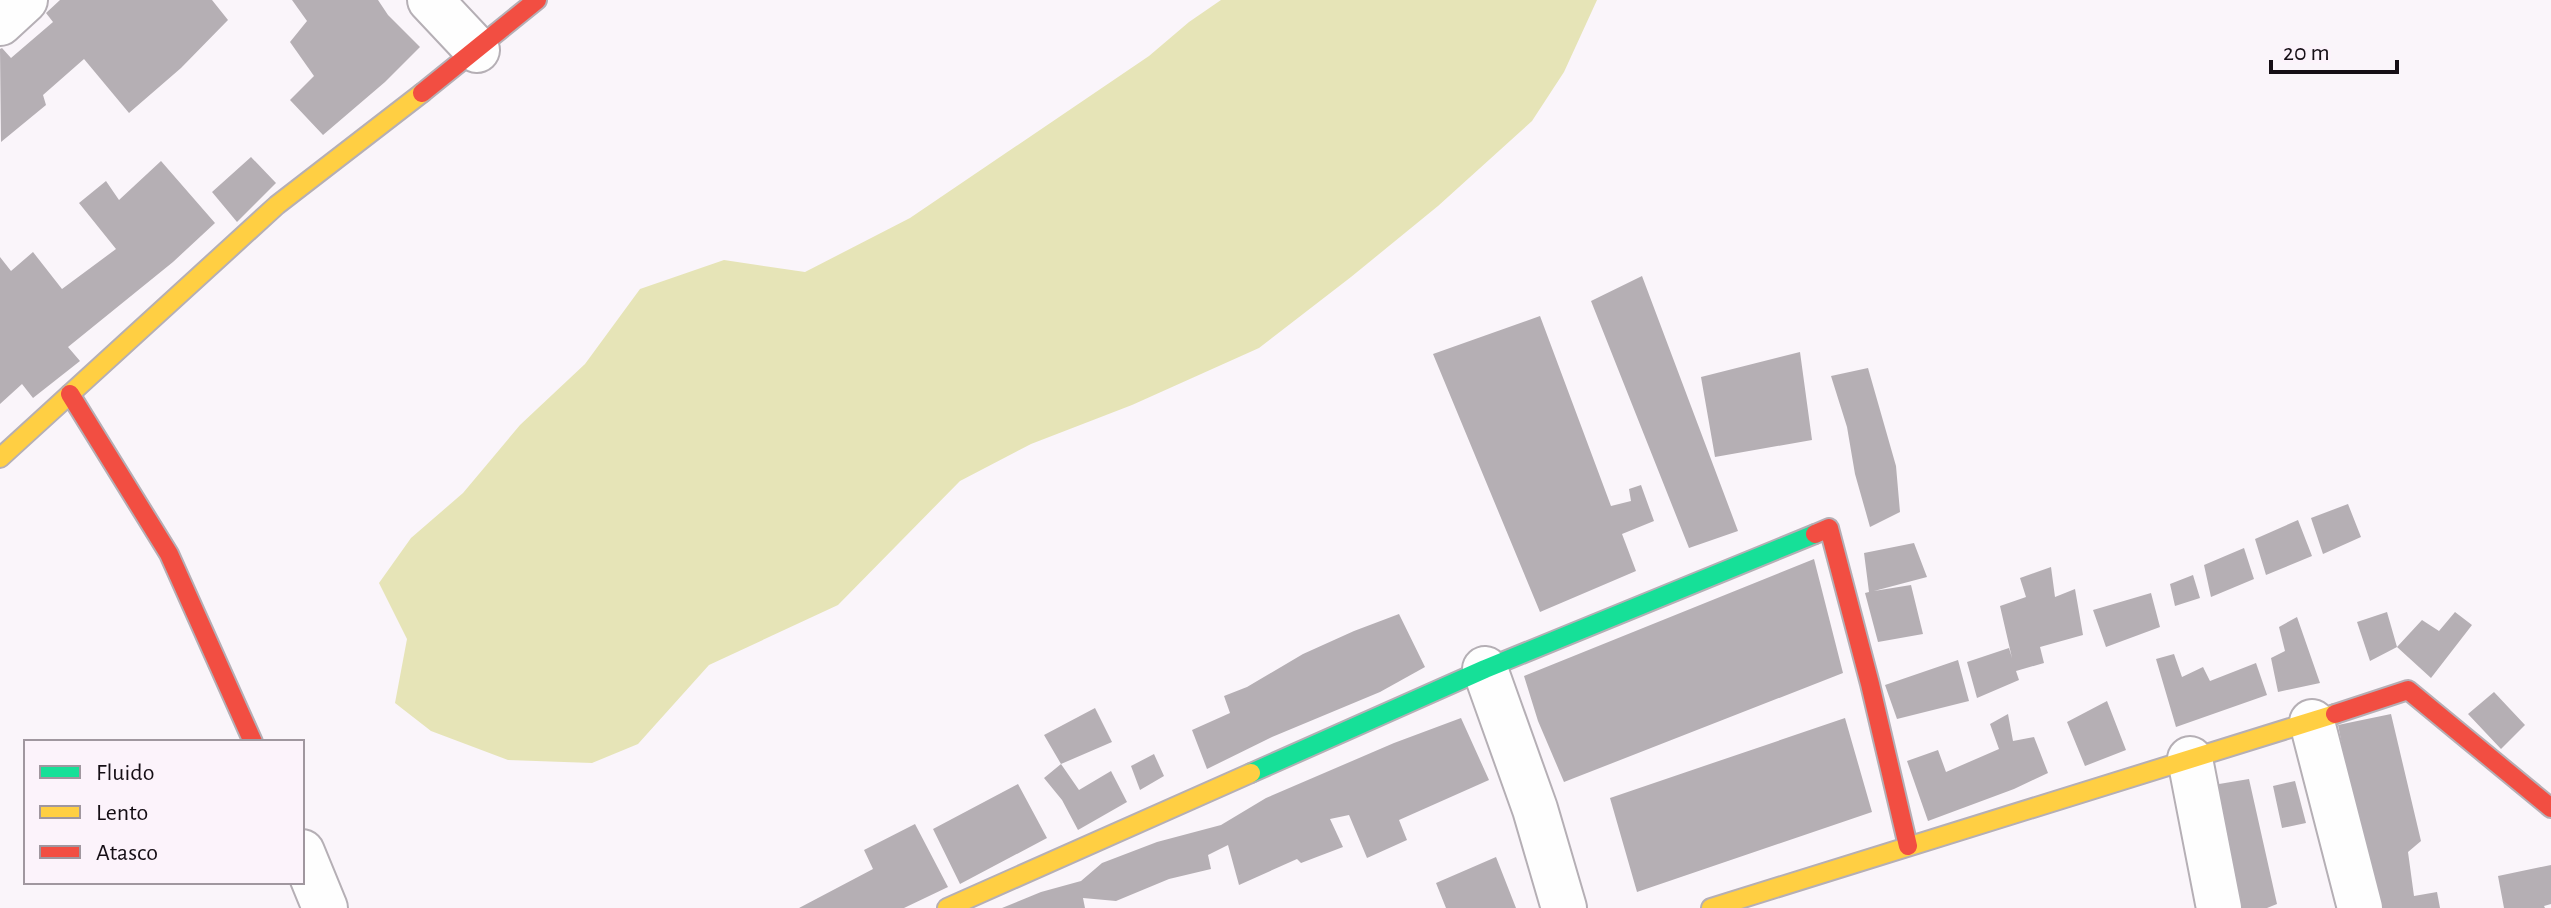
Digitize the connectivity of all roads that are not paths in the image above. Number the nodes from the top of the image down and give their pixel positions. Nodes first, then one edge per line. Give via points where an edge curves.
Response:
1 (25, 0) edge
2 (430, 0) edge
3 (537, 0) edge
4 (0, 23) edge
5 (477, 50) junction
6 (70, 394) junction
7 (0, 458) edge
8 (1485, 669) junction
9 (2312, 722) junction
10 (252, 740) edge
11 (2190, 759) junction
12 (2551, 808) edge
13 (1908, 846) junction
14 (304, 857) edge
15 (325, 908) edge
16 (947, 908) edge
17 (1564, 908) edge
18 (1711, 908) edge
19 (2219, 908) edge
20 (2360, 908) edge

1 - 4 street
2 - 5 street
3 - 5 street
5 - 6 street via 277,205
6 - 7 street
6 - 10 street via 169,554
8 - 13 street via 1829,528
8 - 16 street
8 - 17 street
9 - 11 street
9 - 12 street via 2408,690
9 - 20 street
11 - 13 street
11 - 19 street
13 - 18 street
14 - 15 street

